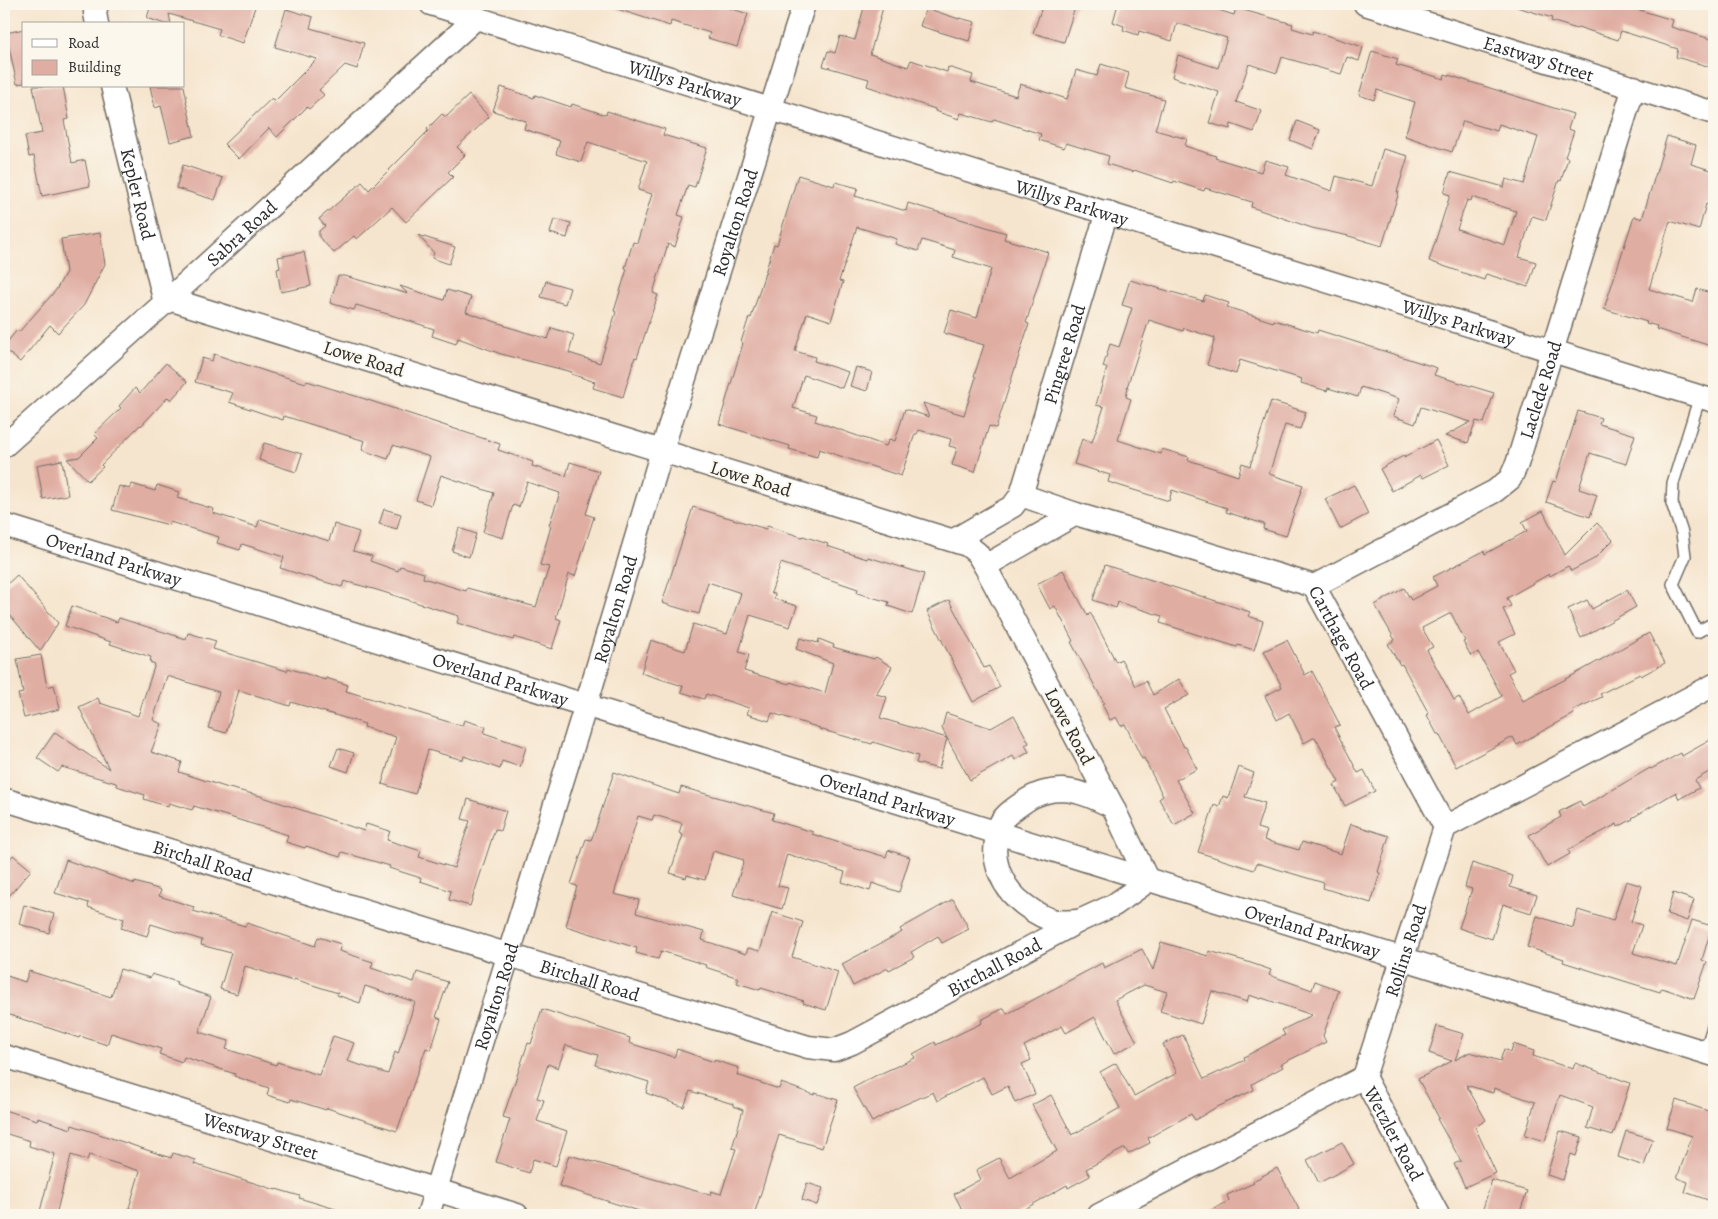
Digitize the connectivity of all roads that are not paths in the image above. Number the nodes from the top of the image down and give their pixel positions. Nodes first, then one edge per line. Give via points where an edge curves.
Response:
1 (97, 4) edge
2 (431, 4) edge
3 (804, 4) edge
4 (1365, 4) edge
5 (476, 18) junction
6 (97, 22) edge
7 (1634, 87) junction
8 (113, 88) edge
9 (771, 109) junction
10 (1714, 113) edge
11 (1106, 212) junction
12 (167, 301) junction
13 (1552, 351) junction
14 (1707, 399) edge
15 (4, 446) edge
16 (662, 450) junction
17 (1021, 495) junction
18 (1076, 514) junction
19 (4, 525) edge
20 (954, 540) junction
21 (985, 566) junction
22 (1314, 586) junction
23 (1714, 623) edge
24 (1714, 684) edge
25 (586, 705) junction
26 (4, 797) edge
27 (1113, 807) junction
28 (1445, 827) junction
29 (998, 833) junction
30 (1148, 881) junction
31 (1079, 921) junction
32 (509, 954) junction
33 (1402, 958) junction
34 (1714, 1024) edge
35 (1710, 1054) edge
36 (4, 1056) edge
37 (1364, 1077) junction
38 (436, 1190) junction
39 (428, 1215) edge
40 (517, 1215) edge
41 (1099, 1215) edge
42 (1438, 1215) edge

1 - 6 street
2 - 5 street, Willys Parkway
3 - 9 street, Royalton Road
4 - 7 street, Eastway Street
5 - 9 street, Willys Parkway
5 - 12 street, Sabra Road
7 - 10 street, Eastway Street
7 - 13 street, Laclede Road
8 - 12 street, Kepler Road
9 - 11 street, Willys Parkway
9 - 16 street, Royalton Road
11 - 13 street, Willys Parkway
11 - 17 street, Pingree Road
12 - 15 street, Sabra Road
12 - 16 street, Lowe Road
13 - 14 street, Willys Parkway
13 - 22 street, Laclede Road via 1514,472 1505,484
14 - 23 lane via 1673,483 1672,503 1682,533 1685,556 1673,584 1697,632
16 - 20 street, Lowe Road
16 - 25 street, Royalton Road
17 - 18 street
17 - 20 street via 1013,506
18 - 21 street
18 - 22 street, Carthage Road
19 - 25 street, Overland Parkway
20 - 21 street, Lowe Road via 973,549
21 - 27 street, Lowe Road
22 - 28 street, Carthage Road
24 - 28 street
25 - 29 street, Overland Parkway
25 - 32 street, Royalton Road
26 - 32 street, Birchall Road
27 - 29 street via 1080,793 1047,791 1011,811 1000,823
27 - 30 street, Lowe Road
28 - 33 street, Rollins Road
29 - 30 street, Overland Parkway
29 - 31 street via 994,842 996,862 1004,884 1018,900 1056,921
30 - 31 street, Birchall Road via 1114,905
30 - 33 street, Overland Parkway
31 - 32 street, Birchall Road via 834,1050 808,1047
32 - 38 street, Royalton Road
33 - 35 street, Overland Parkway
33 - 37 street, Rollins Road
34 - 35 lane
36 - 38 street, Westway Street
37 - 41 street
37 - 42 street, Wetzler Road
38 - 39 street, Royalton Road
38 - 40 street, Westway Street

